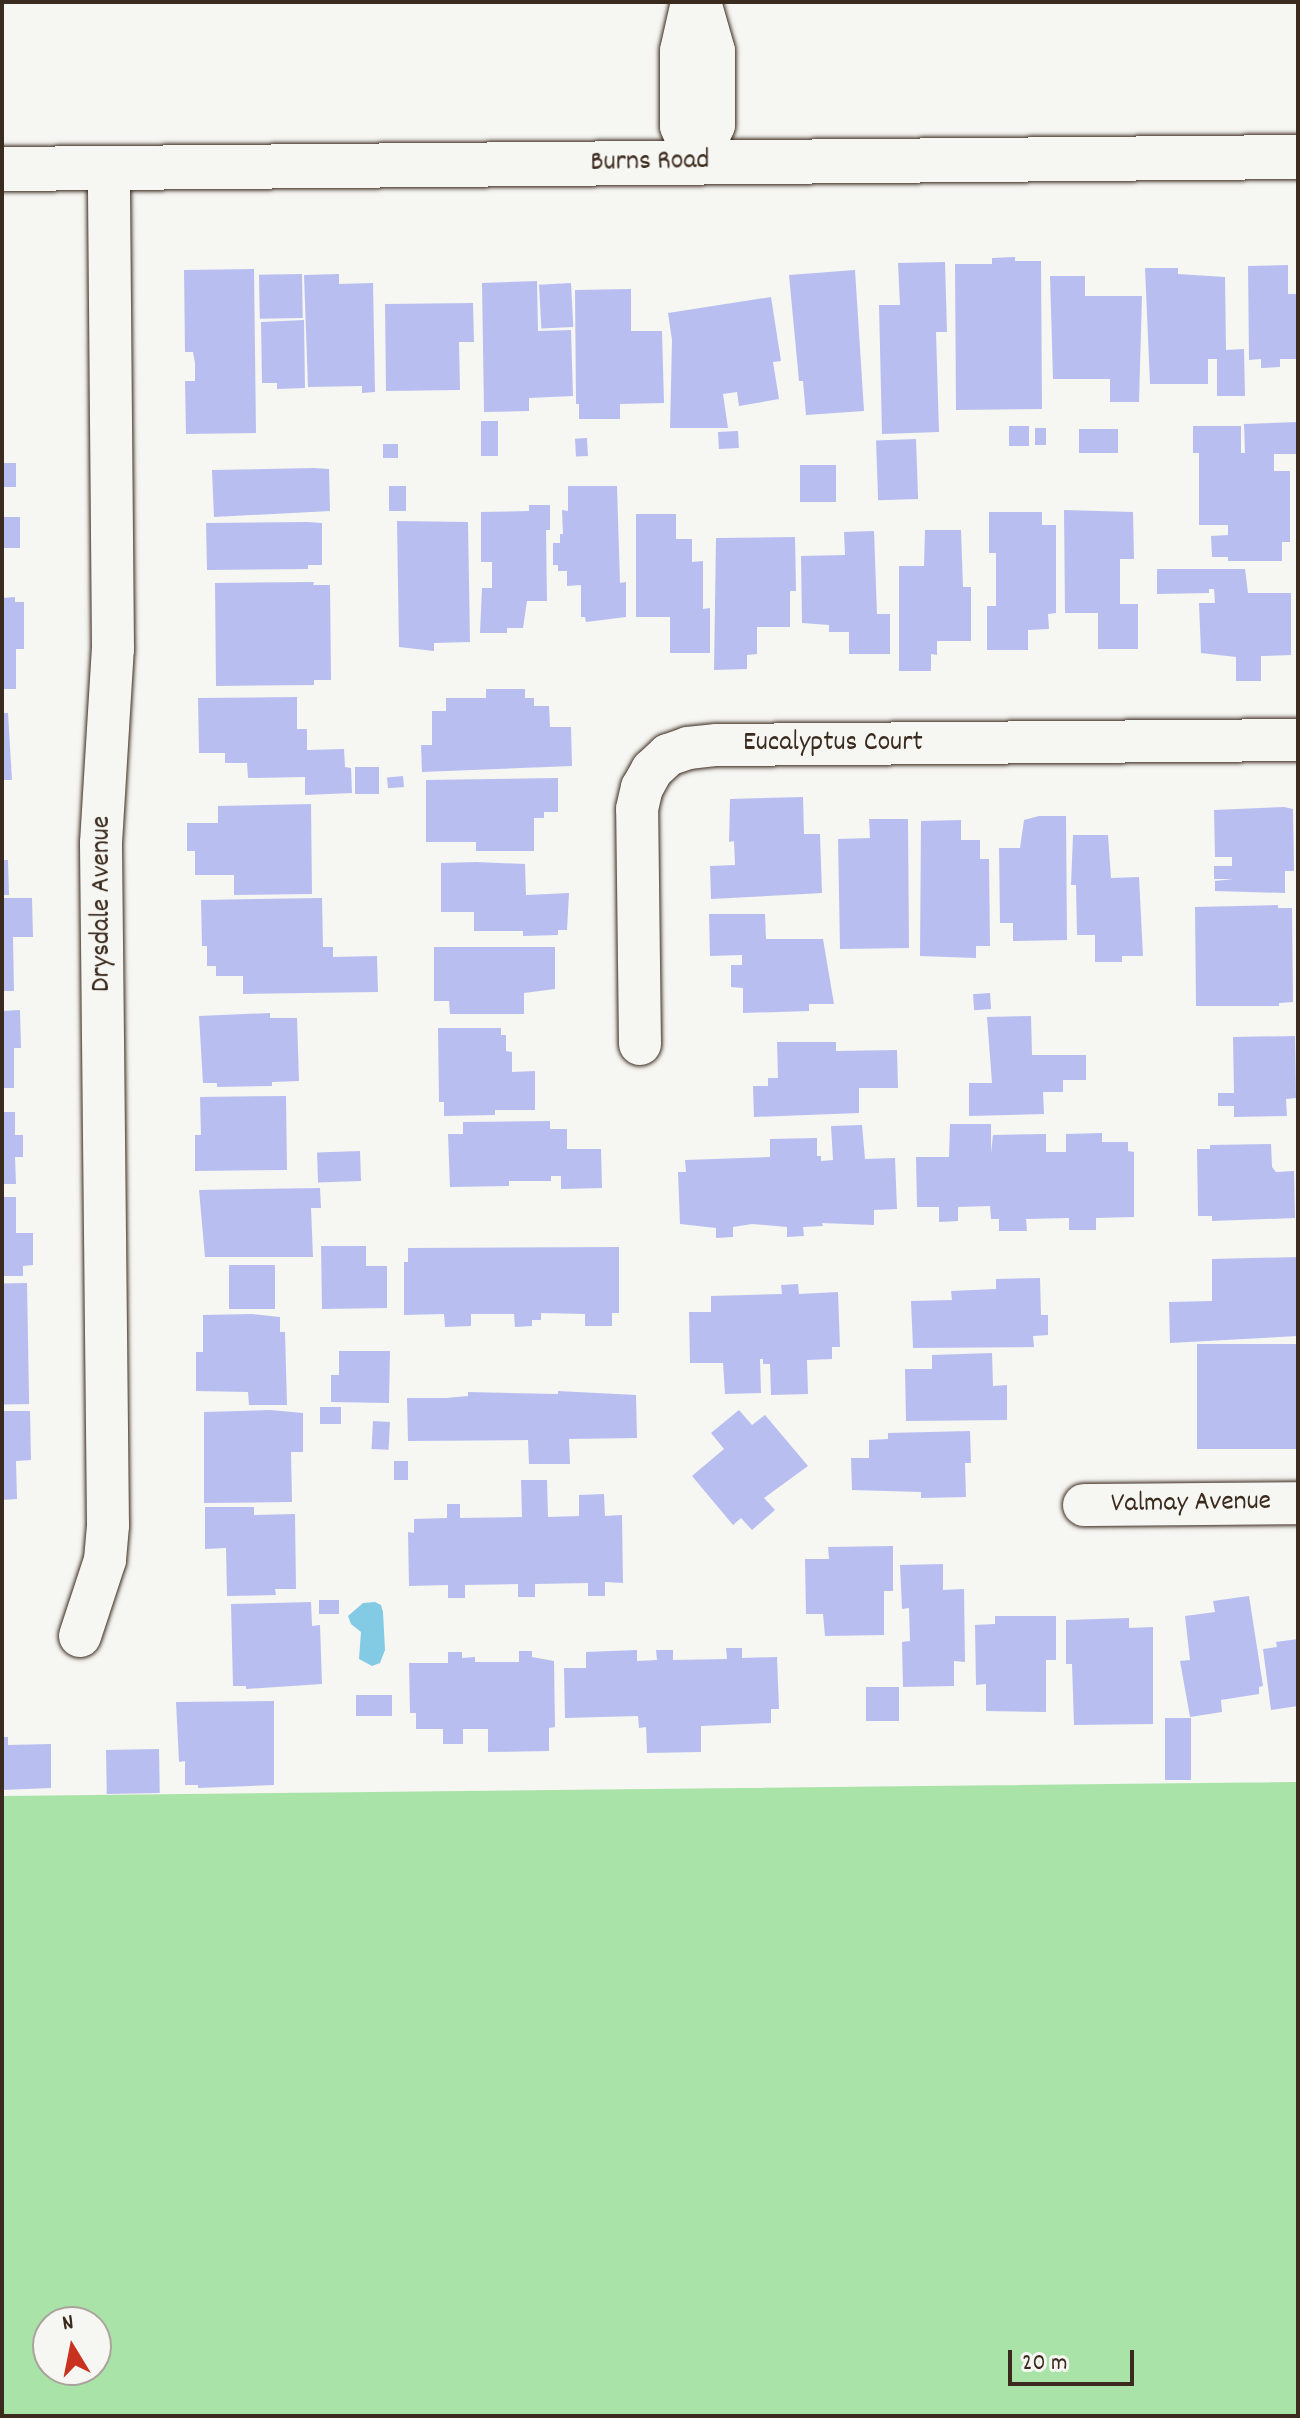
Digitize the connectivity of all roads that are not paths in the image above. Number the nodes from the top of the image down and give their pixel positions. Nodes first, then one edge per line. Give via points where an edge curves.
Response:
1 (692, 2) edge
2 (700, 2) edge
3 (1298, 157) edge
4 (696, 163) junction
5 (109, 168) junction
6 (2, 169) edge
7 (1298, 740) edge
8 (640, 1044) dead end
9 (1298, 1503) edge
10 (1084, 1505) dead end
11 (80, 1636) dead end

1 - 4 street via 681,51 681,126
2 - 4 street via 714,51 714,125
3 - 4 street, Burns Road
4 - 5 street, Burns Road
5 - 6 street, Burns Road
5 - 11 street, Drysdale Avenue via 113,649 101,843 108,1525 105,1560
7 - 8 street, Eucalyptus Court via 717,745 668,755 652,770 637,809
9 - 10 street, Valmay Avenue

